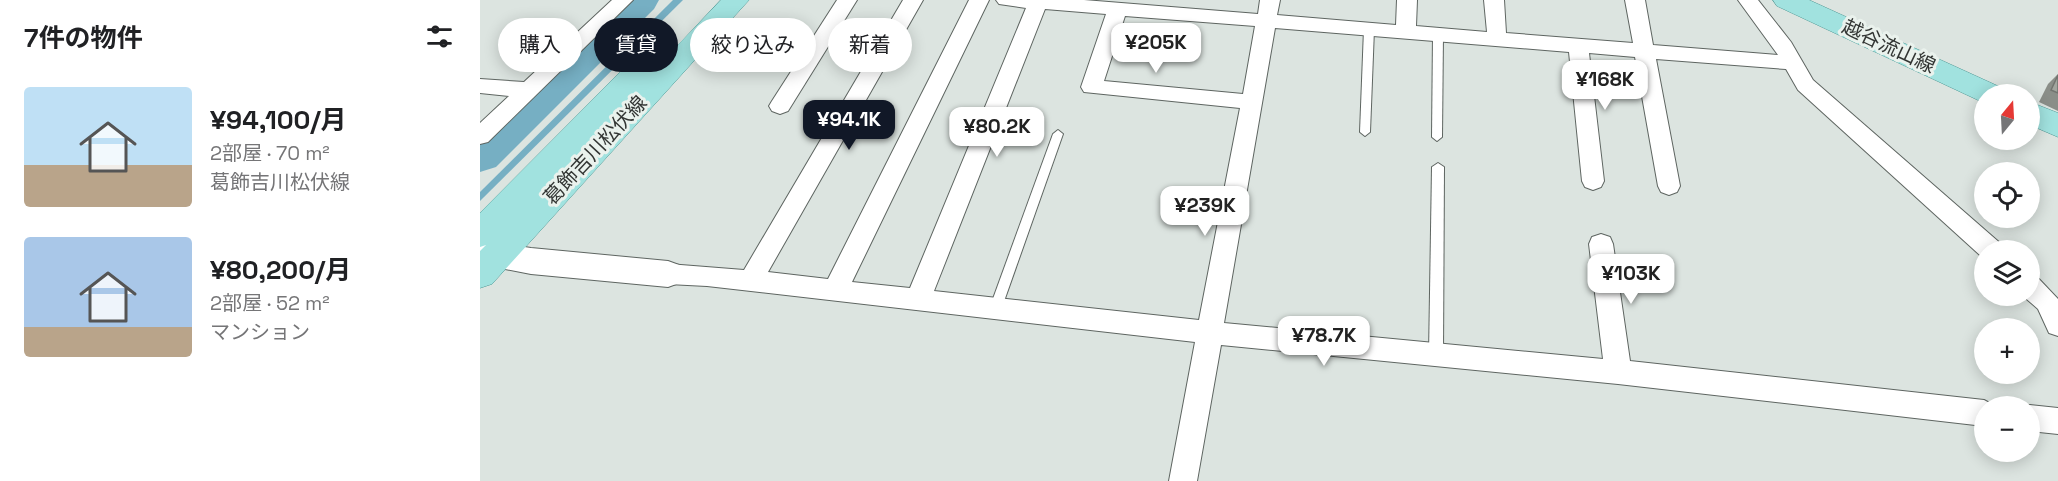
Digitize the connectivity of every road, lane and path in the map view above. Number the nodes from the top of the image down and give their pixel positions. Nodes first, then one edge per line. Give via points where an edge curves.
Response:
1 (623, 0) edge
2 (708, 0) edge
3 (736, 0) edge
4 (847, 0) edge
5 (913, 0) edge
6 (979, 0) edge
7 (1006, 0) edge
8 (1407, 0) edge
9 (1494, 0) edge
10 (1635, 0) edge
11 (1748, 0) edge
12 (1786, 0) edge
13 (1038, 3) junction
14 (1108, 6) edge
15 (1169, 7) edge
16 (1268, 10) edge
17 (1369, 29) junction
18 (1406, 32) junction
19 (1438, 34) junction
20 (1497, 39) junction
21 (1578, 46) junction
22 (1646, 51) junction
23 (1794, 63) junction
24 (480, 86) edge
25 (1974, 86) edge
26 (528, 90) junction
27 (1251, 102) junction
28 (780, 106) dead end
29 (2040, 118) edge
30 (2058, 126) edge
31 (1365, 132) dead end
32 (1058, 134) dead end
33 (480, 136) edge
34 (1437, 137) dead end
35 (1438, 167) dead end
36 (1593, 181) dead end
37 (1669, 186) dead end
38 (1980, 240) edge
39 (1601, 244) dead end
40 (484, 254) edge
41 (668, 274) joint
42 (750, 281) junction
43 (835, 291) junction
44 (2040, 295) edge
45 (918, 299) junction
46 (996, 307) junction
47 (2058, 325) edge
48 (1209, 331) junction
49 (1436, 354) junction
50 (1618, 372) junction
51 (1974, 412) edge
52 (2040, 419) edge
53 (2058, 421) edge
54 (1183, 481) edge

1 - 26 street
2 - 40 main road, 葛飾吉川松伏線
3 - 40 main road, 葛飾吉川松伏線
4 - 28 street
5 - 42 street
6 - 43 street
7 - 13 street
8 - 18 street
9 - 20 street
10 - 22 street
11 - 23 street
12 - 25 main road, 越谷流山線
13 - 14 street
13 - 45 street
14 - 15 street
14 - 27 street via 1091,87
15 - 16 street
16 - 17 street
16 - 27 street
17 - 18 street
17 - 31 lane
18 - 19 street
19 - 20 street
19 - 34 lane
20 - 21 street
21 - 22 street
21 - 36 street
22 - 23 street
22 - 37 street
23 - 38 street via 1805,85
24 - 26 street
26 - 33 street
27 - 48 street
29 - 30 main road
32 - 46 lane
35 - 49 lane
39 - 50 street
40 - 41 street
41 - 42 street
42 - 43 street
43 - 45 street
44 - 47 street
45 - 46 street
46 - 48 street
48 - 49 street
48 - 54 street
49 - 50 street
50 - 51 street
52 - 53 street

